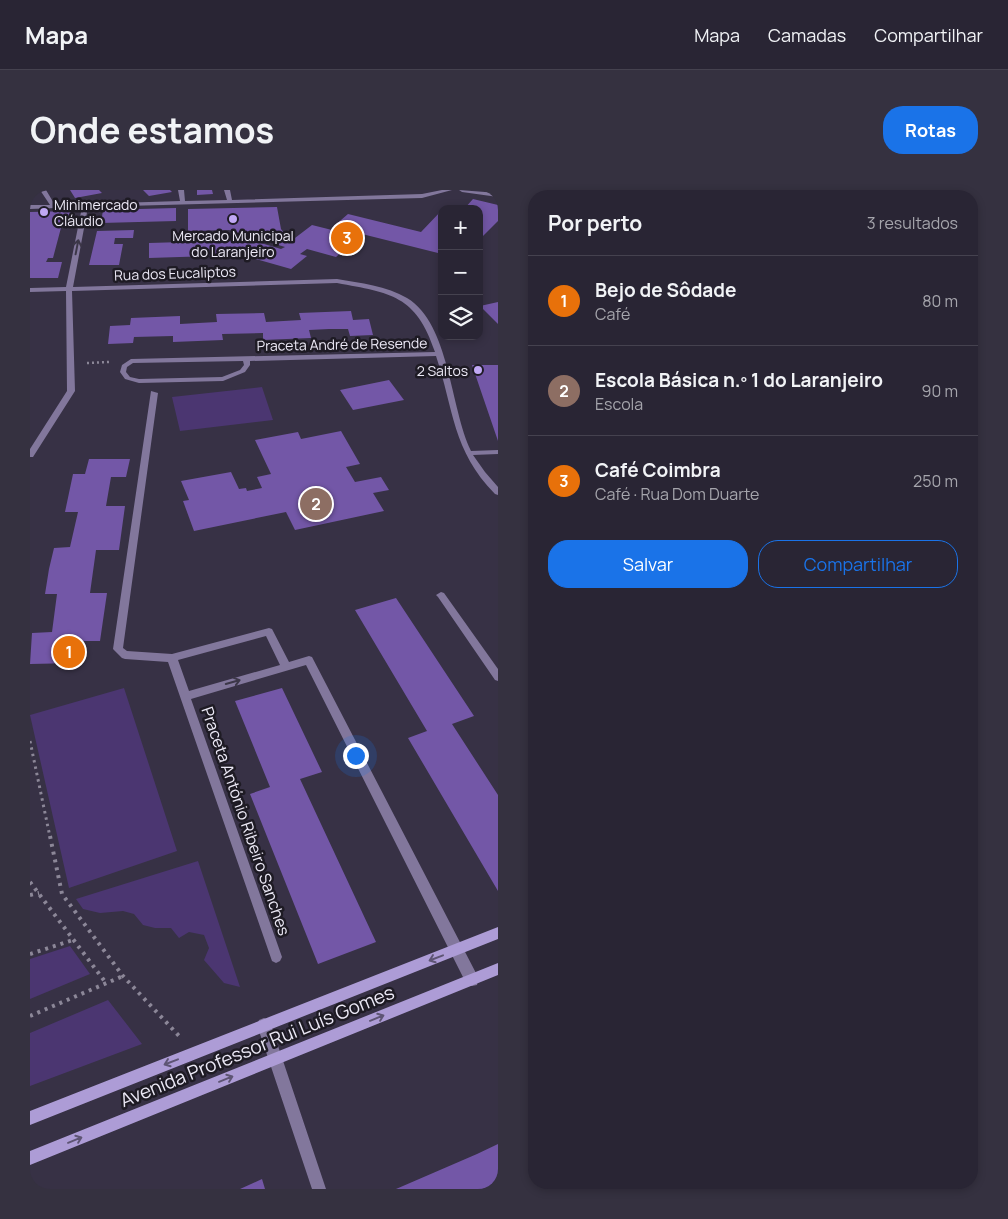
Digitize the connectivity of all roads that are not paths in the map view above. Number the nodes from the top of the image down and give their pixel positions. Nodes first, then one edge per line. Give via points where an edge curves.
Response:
1 (43, 190) edge
2 (181, 190) edge
3 (227, 190) edge
4 (449, 190) edge
5 (462, 190) edge
6 (498, 195) edge
7 (230, 202) junction
8 (183, 203) junction
9 (85, 206) junction
10 (30, 207) edge
11 (54, 207) junction
12 (69, 289) junction
13 (30, 290) edge
14 (439, 354) junction
15 (246, 359) junction
16 (154, 393) dead end
17 (498, 452) edge
18 (470, 453) junction
19 (30, 455) edge
20 (498, 492) edge
21 (441, 595) dead end
22 (172, 658) junction
23 (286, 667) junction
24 (498, 677) edge
25 (186, 696) junction
26 (498, 934) edge
27 (457, 950) junction
28 (276, 957) dead end
29 (498, 969) edge
30 (472, 980) junction
31 (264, 1026) junction
32 (276, 1059) junction
33 (30, 1118) edge
34 (30, 1158) edge
35 (319, 1189) edge

1 - 11 street
2 - 8 street
3 - 7 street
4 - 7 street via 422,196
5 - 6 street
7 - 8 street
8 - 9 street
9 - 11 street
12 -> 9 street
10 - 11 street
12 - 13 street, Rua dos Eucaliptos
12 - 14 street, Rua dos Eucaliptos via 320,282 358,285 407,300 426,320
12 - 19 street via 71,391
14 - 15 street, Praceta André de Resende
14 - 18 street, Rua dos Eucaliptos via 463,440
15 - 15 street, Praceta André de Resende via 243,371 223,379 139,381 127,378 123,372 124,366 131,361
16 - 22 street via 118,649 125,655
17 - 18 street
18 - 20 street, Rua dos Eucaliptos via 486,481
21 - 24 street
22 - 23 street via 269,632
22 - 25 street, Praceta António Ribeiro Sanches
25 -> 23 street, Praceta António Ribeiro Sanches
23 - 27 street, Praceta António Ribeiro Sanches via 310,660
25 - 28 street, Praceta António Ribeiro Sanches
26 - 27 main road, Avenida Professor Rui Luís Gomes
27 - 30 street, Praceta António Ribeiro Sanches
27 -> 31 main road, Avenida Professor Rui Luís Gomes
29 - 30 main road, Avenida Professor Rui Luís Gomes
32 -> 30 main road, Avenida Professor Rui Luís Gomes
31 - 32 street
31 -> 33 main road, Avenida Professor Rui Luís Gomes
34 -> 32 main road, Avenida Professor Rui Luís Gomes
32 - 35 street

